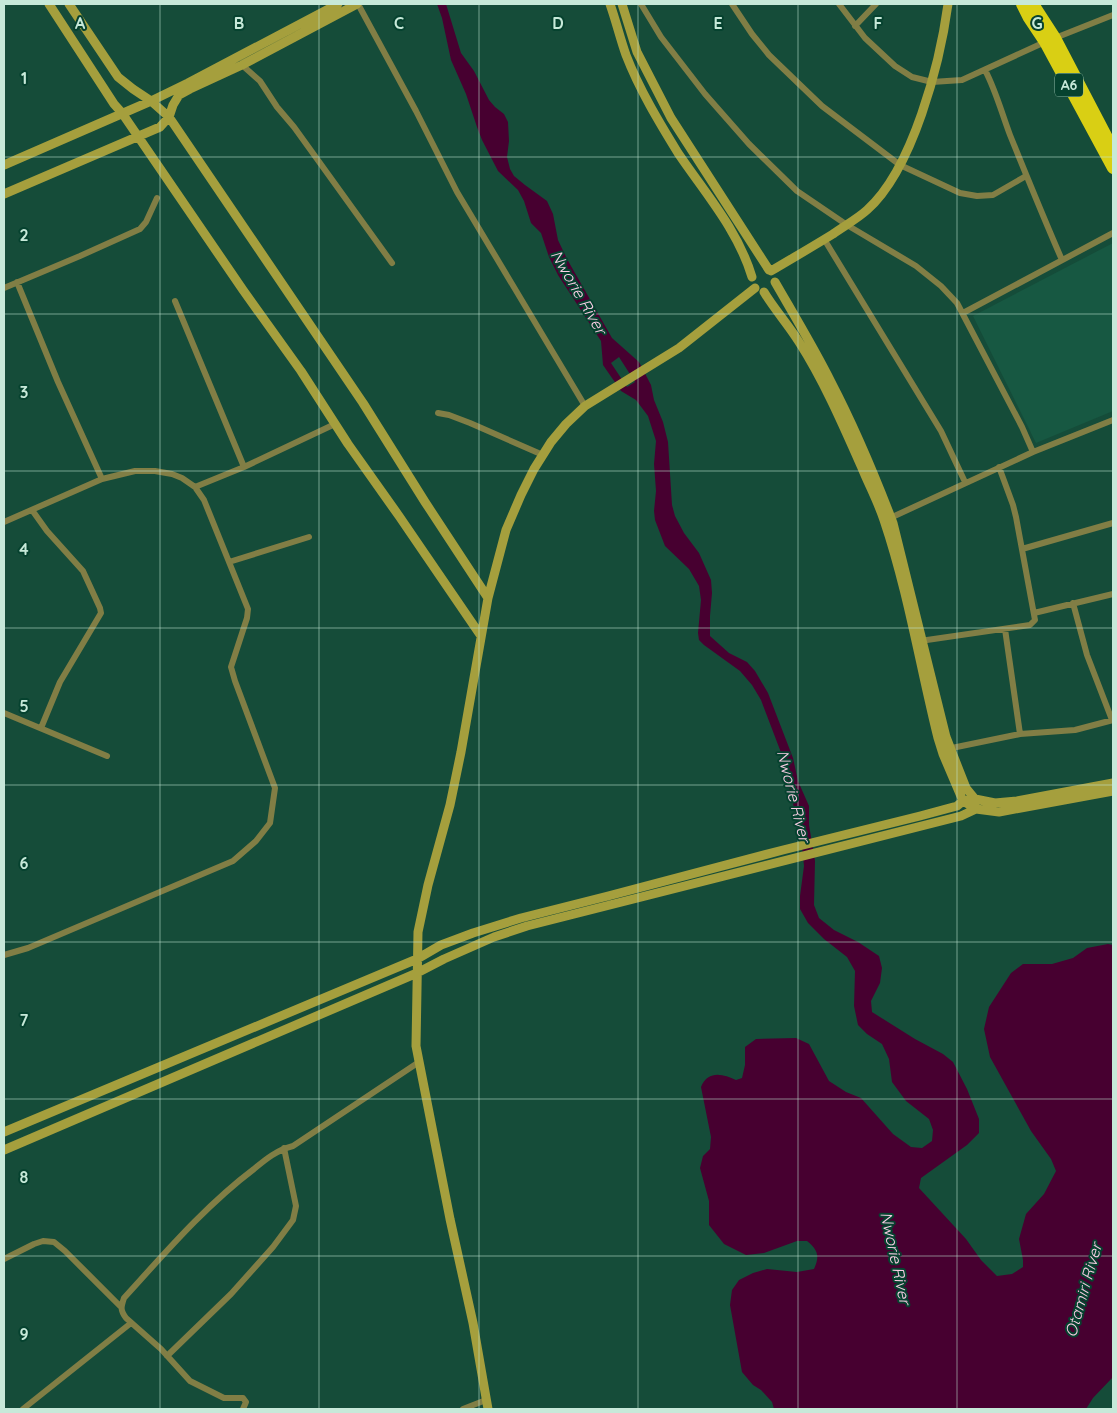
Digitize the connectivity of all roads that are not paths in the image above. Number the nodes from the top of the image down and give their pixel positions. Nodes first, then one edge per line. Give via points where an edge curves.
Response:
1 (48, 4) edge
2 (68, 4) edge
3 (338, 4) edge
4 (357, 4) edge
5 (610, 4) edge
6 (622, 4) edge
7 (641, 4) edge
8 (732, 4) edge
9 (839, 4) edge
10 (876, 4) edge
11 (948, 4) edge
12 (1022, 4) edge
13 (1033, 4) edge
14 (1113, 15) edge
15 (855, 26) junction
16 (1050, 40) junction
17 (242, 64) junction
18 (985, 70) junction
19 (932, 82) junction
20 (151, 101) junction
21 (122, 113) junction
22 (169, 117) junction
23 (1110, 135) edge
24 (138, 137) junction
25 (1113, 149) edge
26 (4, 165) edge
27 (900, 165) junction
28 (1113, 168) edge
29 (1026, 176) junction
30 (4, 194) edge
31 (157, 198) dead end
32 (847, 225) junction
33 (1113, 233) edge
34 (824, 239) junction
35 (1062, 260) junction
36 (392, 263) dead end
37 (770, 271) junction
38 (752, 277) junction
39 (17, 282) junction
40 (774, 282) junction
41 (4, 288) edge
42 (759, 290) junction
43 (175, 301) dead end
44 (963, 313) junction
45 (586, 406) junction
46 (438, 413) dead end
47 (1113, 420) edge
48 (335, 424) junction
49 (1033, 452) junction
50 (543, 455) junction
51 (244, 467) junction
52 (999, 467) junction
53 (102, 479) junction
54 (965, 482) junction
55 (195, 487) junction
56 (32, 510) junction
57 (887, 519) junction
58 (4, 522) edge
59 (1113, 523) edge
60 (309, 537) dead end
61 (1022, 549) junction
62 (228, 562) junction
63 (1113, 594) edge
64 (488, 598) junction
65 (1072, 603) junction
66 (1034, 613) junction
67 (1005, 629) junction
68 (481, 636) junction
69 (919, 641) junction
70 (4, 713) edge
71 (1112, 720) edge
72 (41, 728) junction
73 (1020, 734) junction
74 (946, 749) junction
75 (107, 756) dead end
76 (1113, 783) edge
77 (1113, 791) edge
78 (975, 800) junction
79 (963, 801) junction
80 (976, 810) junction
81 (836, 842) junction
82 (4, 955) edge
83 (417, 959) junction
84 (417, 974) junction
85 (419, 1062) junction
86 (4, 1132) edge
87 (284, 1148) junction
88 (4, 1150) edge
89 (4, 1259) edge
90 (121, 1307) junction
91 (131, 1323) junction
92 (167, 1356) junction
93 (487, 1404) edge
94 (23, 1409) edge
95 (243, 1409) edge
96 (463, 1409) edge

1 - 21 main road
2 - 20 main road via 118,77
3 - 20 main road
4 - 17 main road
4 - 45 street via 456,192
5 - 38 main road via 626,54 643,92 678,152 732,232
6 - 37 main road via 637,52 671,118
7 - 32 street via 661,37 749,144 802,196
8 - 27 street via 769,55 822,106
9 - 15 street
10 - 15 street
11 - 19 main road
12 - 16 highway, A6 via 1029,18
13 - 16 highway, A6
14 - 16 street
15 - 19 street via 895,66 912,77
16 - 18 street
16 - 23 highway, A6
16 - 28 highway, A6
17 - 22 main road via 179,95
17 - 36 street via 260,81
18 - 19 street via 962,80
18 - 29 street
19 - 27 main road
20 - 21 main road
20 - 22 main road
21 - 24 main road
21 - 26 main road
22 - 24 main road via 160,127
22 - 64 main road via 358,396
23 - 25 highway, A6
24 - 30 main road
24 - 48 main road
27 - 29 street via 960,193 977,196 994,195
27 - 32 main road via 868,210
29 - 35 street
31 - 39 street via 140,229
32 - 34 main road
32 - 44 street via 923,271 941,286
33 - 35 street
34 - 37 main road
34 - 54 street via 941,431
35 - 44 street
37 - 38 main road via 758,270
37 - 40 main road
38 - 42 main road
39 - 41 street
39 - 53 street
40 - 42 main road via 771,289
40 - 57 main road via 852,425
42 - 45 main road via 679,348
42 - 57 main road via 798,340 812,364
43 - 51 street
44 - 49 street
45 - 50 main road via 566,424
46 - 50 street via 470,423
47 - 49 street
48 - 51 street
48 - 68 main road
49 - 52 street
50 - 64 main road via 506,530
51 - 55 street
52 - 54 street
52 - 61 street via 1013,505
53 - 55 street via 135,471 155,471 172,474
53 - 56 street
54 - 57 street
55 - 62 street via 204,500
56 - 58 street
56 - 72 street via 83,571 101,613 60,682
57 - 69 main road
59 - 61 street
60 - 62 street
61 - 66 street
62 - 82 street via 248,609 231,667 275,788 270,823 234,862 28,948
63 - 65 street
64 - 68 main road
65 - 66 street
65 - 71 street
66 - 67 street via 1035,620 1030,625
67 - 69 street
67 - 73 street
68 - 83 main road via 462,752 418,932
69 - 74 main road
70 - 72 street
71 - 73 street via 1075,730
72 - 75 street
73 - 74 street
74 - 78 main road
74 - 79 main road
76 - 78 main road via 995,804
77 - 80 main road via 999,812
78 - 79 main road
78 - 80 main road
79 - 80 main road
79 - 81 main road via 956,806
80 - 81 main road via 961,816
81 - 83 main road via 783,850 521,918 442,945
81 - 84 main road via 785,860 527,926 494,937
83 - 84 main road
83 - 86 main road
84 - 85 main road via 416,1046
84 - 88 main road
85 - 87 street via 293,1146
85 - 93 main road
87 - 90 street via 234,1184 194,1222 124,1298
87 - 92 street via 296,1206 293,1220 231,1294
89 - 90 street via 34,1244 54,1242
90 - 91 street
91 - 92 street
91 - 94 street
92 - 95 street via 190,1380 224,1398 243,1398 246,1402
93 - 96 street

